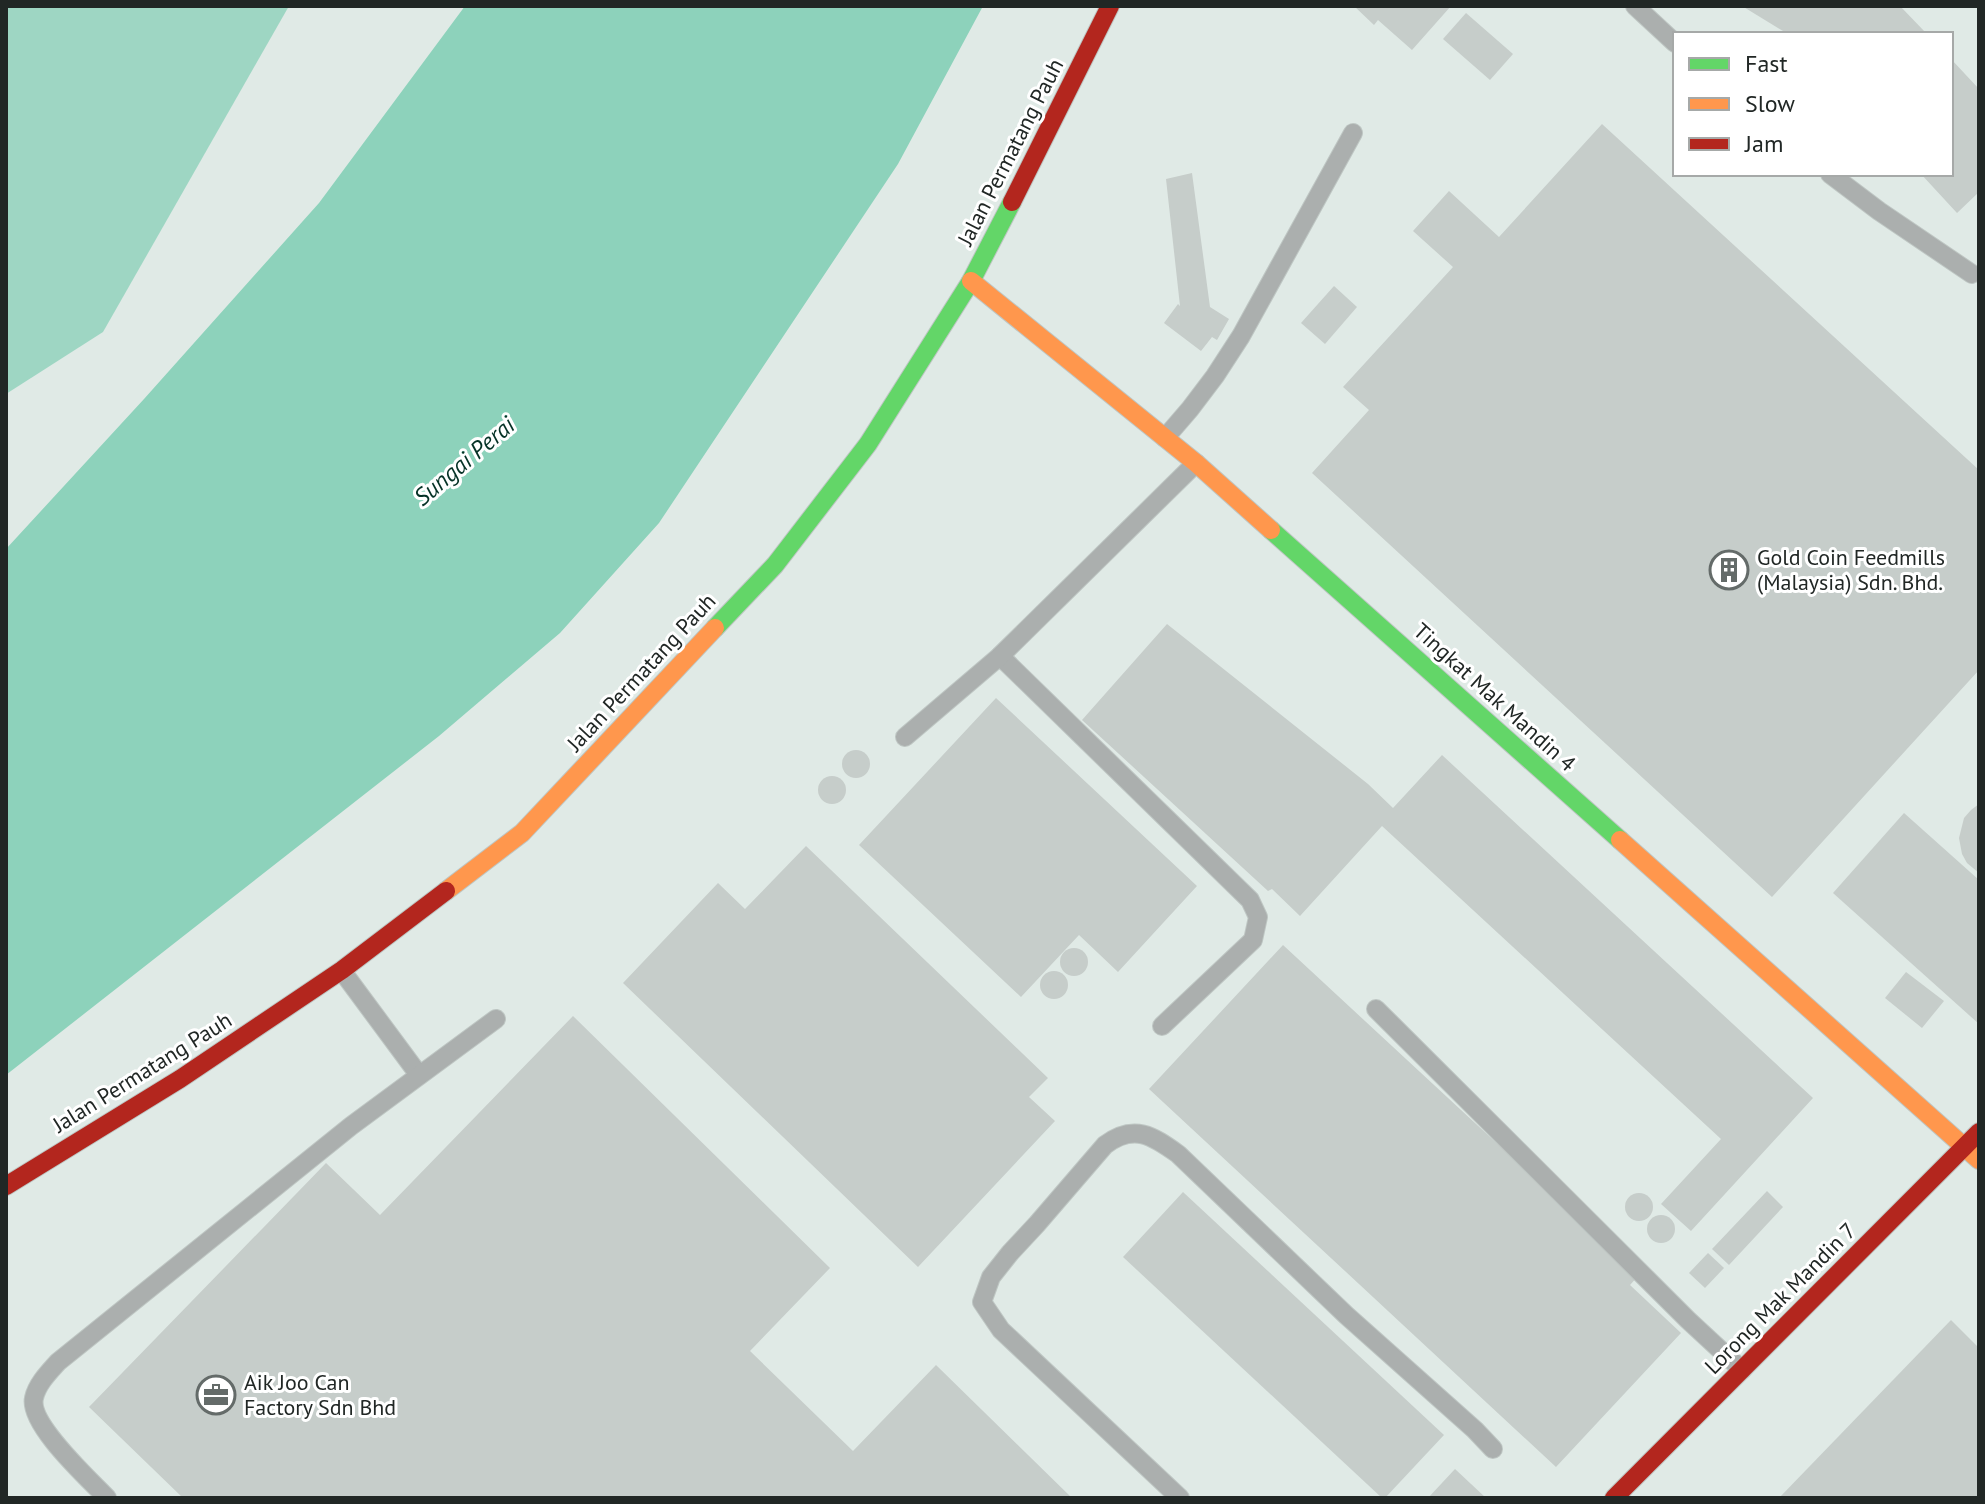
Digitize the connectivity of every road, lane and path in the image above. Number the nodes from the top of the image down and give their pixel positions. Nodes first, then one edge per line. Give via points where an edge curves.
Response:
1 (1110, 6) edge
2 (1635, 6) edge
3 (1673, 41) edge
4 (1353, 133) dead end
5 (1833, 176) edge
6 (1977, 274) edge
7 (971, 281) junction
8 (1165, 438) junction
9 (1196, 463) junction
10 (1000, 656) junction
11 (905, 737) dead end
12 (342, 970) junction
13 (1376, 1009) dead end
14 (496, 1019) dead end
15 (1162, 1026) dead end
16 (419, 1075) junction
17 (1979, 1132) edge
18 (1964, 1147) junction
19 (1979, 1160) edge
20 (6, 1186) edge
21 (1742, 1370) junction
22 (1493, 1449) dead end
23 (107, 1498) edge
24 (1180, 1498) edge
25 (1614, 1498) edge

1 - 7 street, Jalan Permatang Pauh
2 - 3 lane
4 - 8 lane via 1241,336
5 - 6 lane
7 - 8 street, Tingkat Mak Mandin 4
7 - 12 street, Jalan Permatang Pauh via 868,444 775,565 522,833
8 - 9 street, Tingkat Mak Mandin 4
9 - 10 lane
9 - 18 street, Tingkat Mak Mandin 4
10 - 11 lane
10 - 15 lane via 1250,900 1258,917 1253,940
12 - 16 lane
12 - 20 street, Jalan Permatang Pauh via 180,1079
13 - 21 lane
14 - 16 lane
16 - 23 lane via 82,1342 42,1380 33,1400 37,1419
17 - 18 street, Lorong Mak Mandin 7
18 - 19 street, Tingkat Mak Mandin 4
18 - 21 street, Lorong Mak Mandin 7
21 - 25 street, Lorong Mak Mandin 7
22 - 24 lane via 1178,1154 1156,1138 1119,1135 1010,1253 991,1277 982,1302 1001,1330

